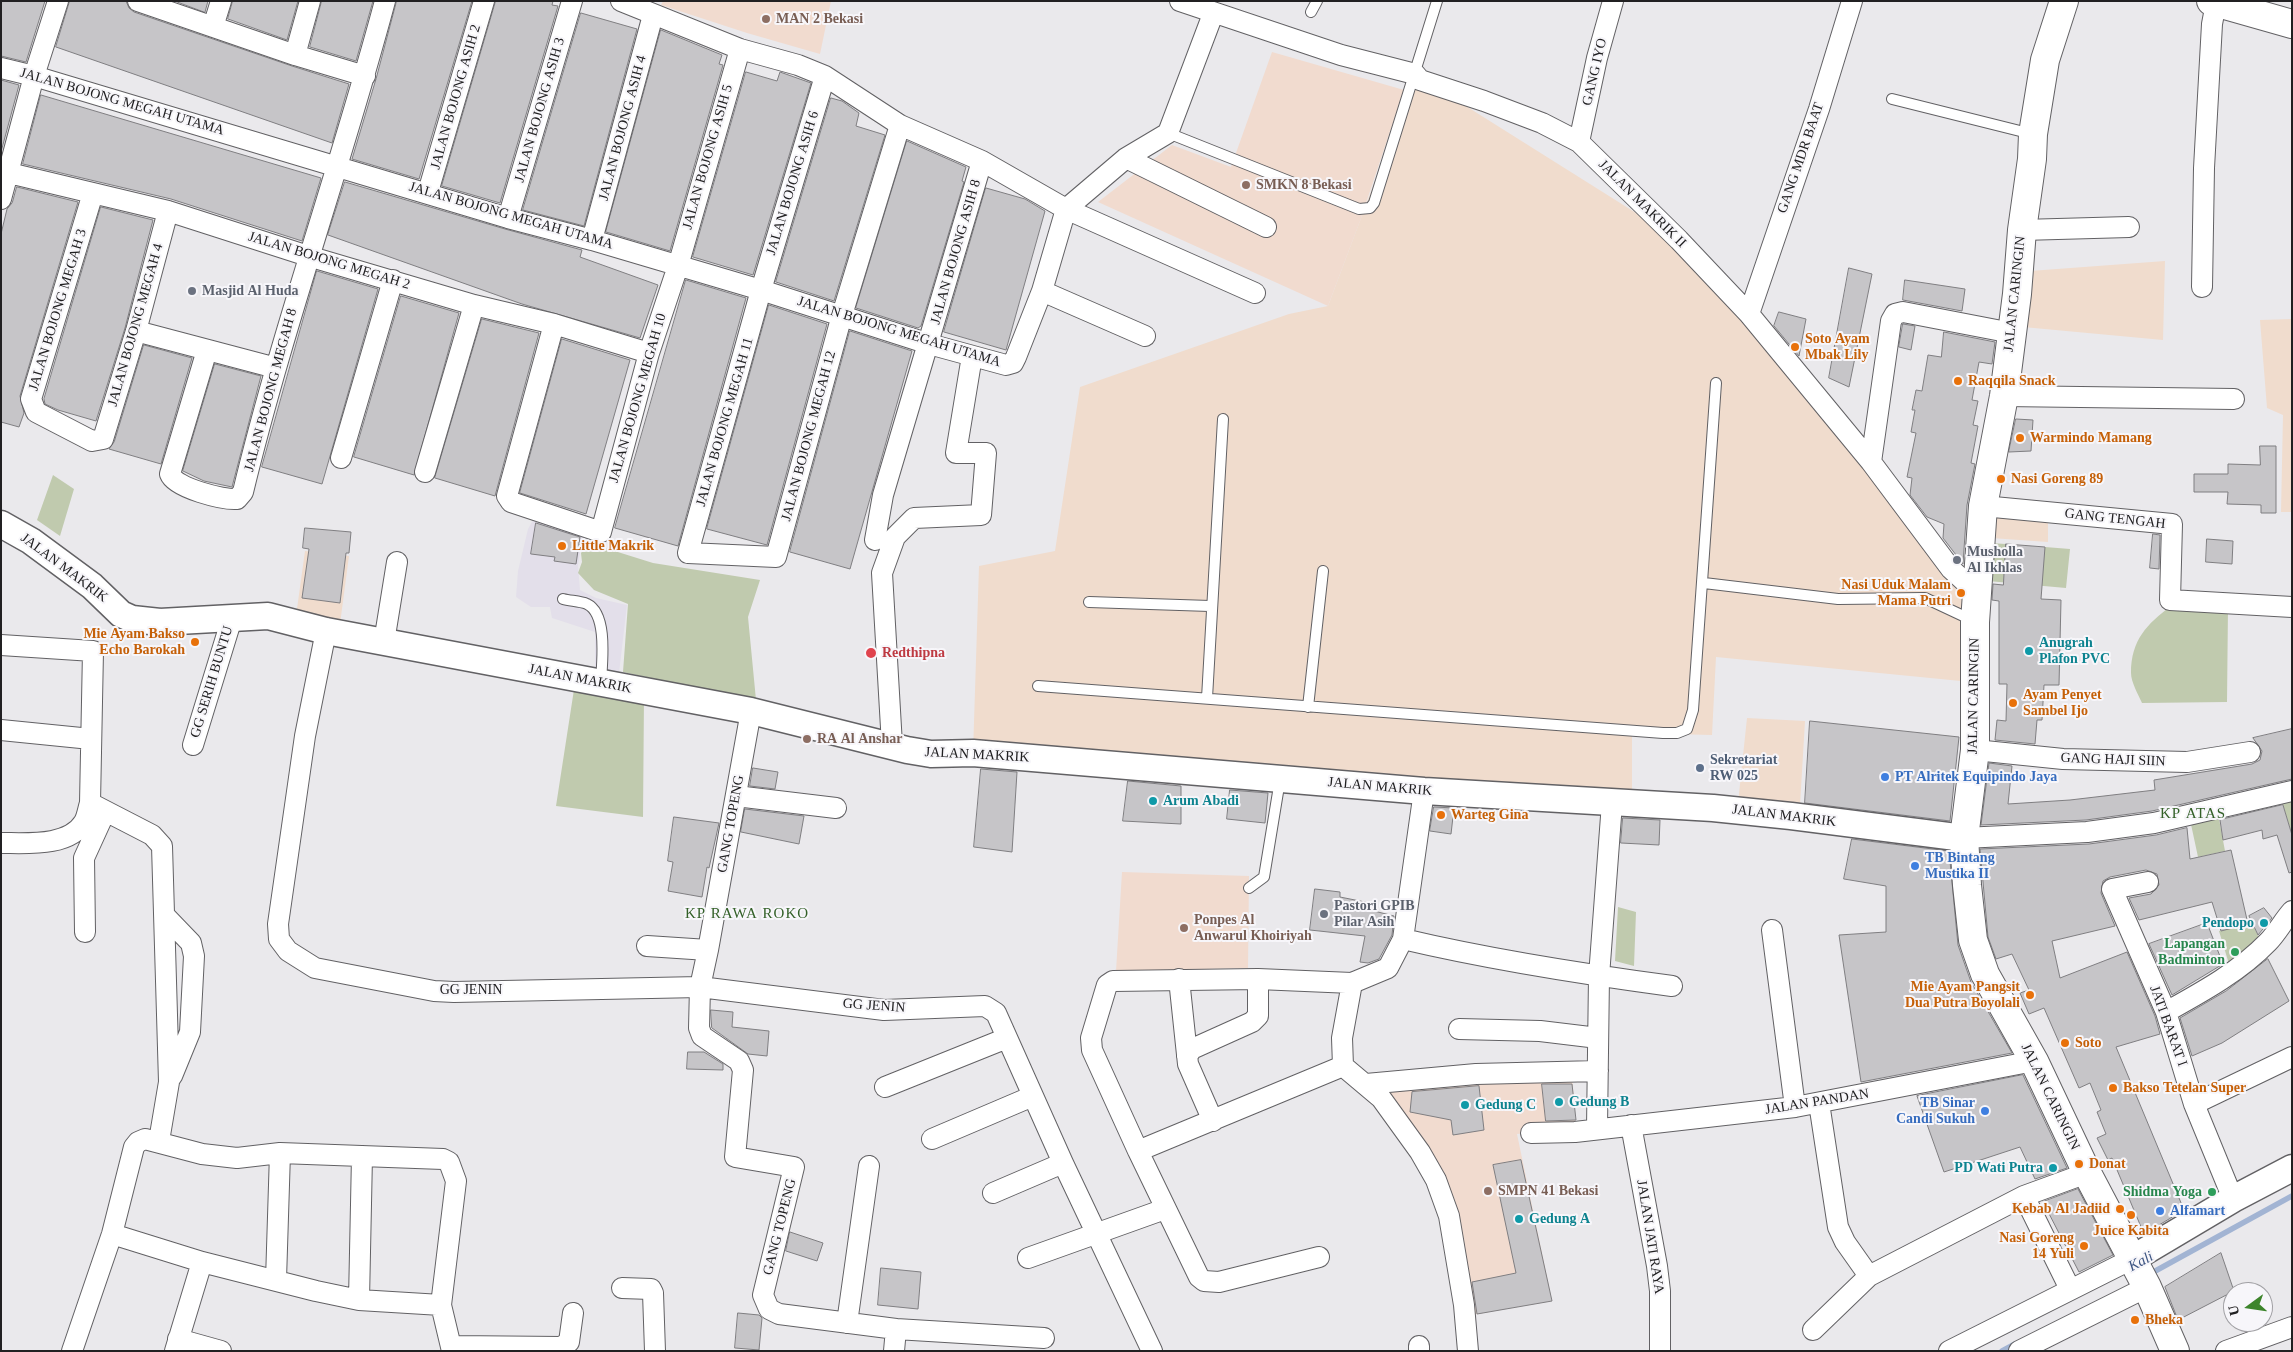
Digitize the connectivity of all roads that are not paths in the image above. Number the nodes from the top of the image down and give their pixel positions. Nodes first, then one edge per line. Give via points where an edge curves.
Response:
1 (58, 1) edge
2 (138, 1) edge
3 (221, 1) edge
4 (310, 1) edge
5 (385, 1) edge
6 (484, 1) edge
7 (572, 1) edge
8 (621, 1) edge
9 (1180, 1) edge
10 (1317, 1) edge
11 (1437, 1) edge
12 (1613, 1) edge
13 (1852, 1) edge
14 (2064, 1) edge
15 (2213, 2) edge
16 (656, 8) edge
17 (1312, 12) dead end
18 (1213, 14) junction
19 (2292, 24) edge
20 (213, 27) junction
21 (740, 49) junction
22 (295, 56) junction
23 (1, 68) edge
24 (1415, 74) junction
25 (34, 76) junction
26 (365, 76) junction
27 (826, 76) junction
28 (1892, 99) dead end
29 (900, 125) junction
30 (1168, 134) junction
31 (2033, 134) junction
32 (1579, 142) junction
33 (1126, 158) junction
34 (982, 161) junction
35 (339, 166) junction
36 (9, 173) junction
37 (428, 192) junction
38 (93, 194) junction
39 (1, 199) edge
40 (1066, 208) junction
41 (168, 210) junction
42 (508, 218) junction
43 (1266, 227) dead end
44 (2129, 227) dead end
45 (2022, 230) junction
46 (592, 240) junction
47 (308, 256) junction
48 (678, 266) junction
49 (393, 280) junction
50 (2202, 287) dead end
51 (761, 290) junction
52 (1042, 291) junction
53 (1255, 293) dead end
54 (474, 305) junction
55 (1749, 314) junction
56 (842, 315) junction
57 (554, 324) junction
58 (136, 331) junction
59 (2012, 333) junction
60 (1145, 336) dead end
61 (930, 344) junction
62 (207, 350) junction
63 (649, 353) junction
64 (972, 356) junction
65 (276, 368) junction
66 (1716, 383) dead end
67 (2004, 396) junction
68 (2234, 399) dead end
69 (1223, 419) dead end
70 (103, 438) joint
71 (342, 458) dead end
72 (1871, 462) junction
73 (425, 472) dead end
74 (1983, 506) junction
75 (1, 524) edge
76 (875, 540) dead end
77 (776, 557) joint
78 (397, 562) dead end
79 (1323, 571) dead end
80 (1704, 583) junction
81 (1977, 593) junction
82 (563, 599) dead end
83 (1089, 602) dead end
84 (1210, 606) junction
85 (2292, 607) edge
86 (232, 618) junction
87 (1975, 622) junction
88 (326, 631) junction
89 (384, 642) junction
90 (1, 645) edge
91 (601, 682) junction
92 (1038, 686) dead end
93 (1207, 698) junction
94 (1308, 707) junction
95 (751, 711) junction
96 (1, 730) edge
97 (91, 739) junction
98 (193, 745) dead end
99 (892, 745) junction
100 (1974, 750) junction
101 (2250, 752) dead end
102 (1280, 779) junction
103 (1424, 791) junction
104 (2292, 791) edge
105 (736, 796) junction
106 (1612, 803) junction
107 (97, 808) junction
108 (836, 808) dead end
109 (1964, 838) junction
110 (1, 843) edge
111 (2148, 882) dead end
112 (1249, 888) dead end
113 (2292, 911) edge
114 (165, 916) junction
115 (1772, 930) dead end
116 (85, 932) dead end
117 (1403, 939) junction
118 (647, 946) dead end
119 (708, 950) junction
120 (1599, 976) junction
121 (1258, 979) junction
122 (1179, 980) junction
123 (1352, 983) junction
124 (1672, 986) dead end
125 (700, 987) junction
126 (2166, 1012) junction
127 (1459, 1029) dead end
128 (1007, 1038) junction
129 (1598, 1038) junction
130 (1187, 1056) junction
131 (2292, 1057) edge
132 (2034, 1061) junction
133 (1343, 1066) junction
134 (1598, 1071) junction
135 (169, 1082) junction
136 (1366, 1084) junction
137 (885, 1087) dead end
138 (1032, 1096) junction
139 (1819, 1103) junction
140 (2194, 1104) junction
141 (1795, 1107) junction
142 (1213, 1121) junction
143 (1631, 1125) junction
144 (1597, 1128) junction
145 (1531, 1133) dead end
146 (932, 1139) dead end
147 (159, 1141) junction
148 (1138, 1151) junction
149 (280, 1153) junction
150 (362, 1156) junction
151 (1063, 1163) junction
152 (869, 1166) dead end
153 (2292, 1168) edge
154 (2086, 1173) junction
155 (993, 1193) dead end
156 (2024, 1196) junction
157 (2233, 1199) junction
158 (1165, 1209) junction
159 (1096, 1232) junction
160 (112, 1234) junction
161 (1319, 1257) dead end
162 (1028, 1258) dead end
163 (202, 1262) junction
164 (2139, 1273) junction
165 (1869, 1276) junction
166 (276, 1280) junction
167 (622, 1288) dead end
168 (2070, 1289) junction
169 (359, 1300) junction
170 (441, 1305) junction
171 (573, 1313) dead end
172 (847, 1323) junction
173 (2292, 1327) edge
174 (896, 1330) junction
175 (1813, 1330) dead end
176 (1044, 1338) dead end
177 (177, 1345) edge
178 (452, 1348) edge
179 (72, 1351) edge
180 (221, 1351) edge
181 (655, 1351) edge
182 (894, 1351) edge
183 (1152, 1351) edge
184 (1468, 1351) edge
185 (1660, 1351) edge
186 (1949, 1351) edge
187 (2019, 1351) edge
188 (2175, 1351) edge
189 (2226, 1351) edge

1 - 25 street
2 - 20 street
3 - 20 street
4 - 22 street
5 - 26 street, JALAN BOJONG MEGAH 8
6 - 37 street, JALAN BOJONG ASIH 2
7 - 42 street, JALAN BOJONG ASIH 3
8 - 16 street
9 - 18 street, JALAN MAKRIK II
10 - 17 lane
11 - 24 lane
12 - 32 street, GANG IYO
13 - 55 street, GANG MDR BAAT
14 - 31 main road, JALAN CARINGIN via 2045,60
15 - 19 main road
15 - 50 street via 2204,168
16 - 21 street via 676,22
16 - 46 street, JALAN BOJONG ASIH 4
18 - 24 street, JALAN MAKRIK II via 1342,55
18 - 30 street
20 - 22 street
21 - 27 street
21 - 48 street, JALAN BOJONG ASIH 5
22 - 26 street
23 - 25 street, JALAN BOJONG MEGAH UTAMA
24 - 30 lane via 1374,203 1366,209
24 - 32 street, JALAN MAKRIK II via 1420,80 1534,120
25 - 35 street, JALAN BOJONG MEGAH UTAMA
25 - 36 street
26 - 35 street, JALAN BOJONG MEGAH 8
27 - 29 street
27 - 51 street, JALAN BOJONG ASIH 6
28 - 31 lane
29 - 34 street
29 - 56 street, JALAN BOJONG MEGAH 12
30 - 33 street
31 - 45 main road, JALAN CARINGIN
32 - 55 street, JALAN MAKRIK II
33 - 40 street
33 - 43 street
34 - 40 street
34 - 61 street, JALAN BOJONG ASIH 8
35 - 37 street, JALAN BOJONG MEGAH UTAMA
35 - 47 street, JALAN BOJONG MEGAH 8
36 - 38 street, JALAN BOJONG MEGAH 2
36 - 39 street
37 - 42 street, JALAN BOJONG MEGAH UTAMA
38 - 41 street, JALAN BOJONG MEGAH 2
38 - 70 street, JALAN BOJONG MEGAH 3 via 31,399 36,412 50,421 92,441
40 - 52 street
40 - 53 street
41 - 47 street, JALAN BOJONG MEGAH 2
41 - 58 street, JALAN BOJONG MEGAH 4
42 - 46 street, JALAN BOJONG MEGAH UTAMA
44 - 45 street
45 - 59 main road, JALAN CARINGIN
46 - 48 street, JALAN BOJONG MEGAH UTAMA
47 - 49 street, JALAN BOJONG MEGAH 2
47 - 65 street, JALAN BOJONG MEGAH 8
48 - 51 street, JALAN BOJONG MEGAH UTAMA
48 - 63 street, JALAN BOJONG MEGAH 10
49 - 54 street, JALAN BOJONG MEGAH 2
49 - 71 street
51 - 56 street, JALAN BOJONG MEGAH UTAMA
51 - 77 street, JALAN BOJONG MEGAH 11 via 688,553
52 - 60 street
52 - 64 street, JALAN BOJONG MEGAH UTAMA via 1012,362 1006,365
54 - 57 street, JALAN BOJONG MEGAH 2
54 - 73 street
55 - 72 street, JALAN MAKRIK II
56 - 61 street, JALAN BOJONG MEGAH UTAMA
56 - 77 street, JALAN BOJONG MEGAH 12
57 - 63 street, JALAN BOJONG MEGAH 2
57 - 63 street, JALAN BOJONG MEGAH 10 via 507,496 511,502 601,532
58 - 62 street
58 - 70 street, JALAN BOJONG MEGAH 4
59 - 67 main road, JALAN CARINGIN
59 - 72 street via 1903,312 1895,314 1891,321
61 - 64 street, JALAN BOJONG MEGAH UTAMA
61 - 76 street, JALAN BOJONG ASIH 8 via 883,495
62 - 65 street
62 - 65 street, JALAN BOJONG MEGAH 8 via 170,474 177,483 227,500 237,499 243,492
64 - 99 street via 956,452 986,453 981,515 914,518 895,537 882,573
66 - 80 lane
67 - 68 street
67 - 74 main road, JALAN CARINGIN
69 - 84 lane
72 - 81 street, JALAN MAKRIK II via 1951,569
74 - 81 main road, JALAN CARINGIN
74 - 85 street, GANG TENGAH via 2172,524 2170,600
75 - 86 street, JALAN MAKRIK via 31,541 92,586 121,614 132,619 160,622
78 - 89 street
79 - 94 lane
80 - 87 lane via 1838,599 1925,598
80 - 94 lane via 1692,716 1687,729 1677,733
81 - 87 main road, JALAN CARINGIN
82 - 91 lane via 588,604 600,619
83 - 84 lane
84 - 93 lane
86 - 88 street, JALAN MAKRIK via 268,616
86 - 98 street, GG SERIH BUNTU
87 - 100 main road, JALAN CARINGIN
88 - 89 street, JALAN MAKRIK
88 - 125 street, GG JENIN via 304,745 278,924 279,939 288,951 315,968 454,992
89 - 91 street, JALAN MAKRIK
90 - 97 street via 93,651
91 - 95 street, JALAN MAKRIK
92 - 93 lane
93 - 94 lane
95 - 99 street, JALAN MAKRIK
95 - 105 street, GANG TOPENG
96 - 97 street
97 - 107 street
99 - 102 street, JALAN MAKRIK via 931,754 974,752
100 - 101 street, GANG HAJI SIIN via 2063,759 2186,762
100 - 109 main road, JALAN CARINGIN
102 - 103 street, JALAN MAKRIK
102 - 112 lane via 1264,877
103 - 106 street, JALAN MAKRIK
103 - 117 street
104 - 109 street via 2154,823 2086,832
105 - 108 street
105 - 119 street, GANG TOPENG
106 - 109 street, JALAN MAKRIK via 1783,815
106 - 120 street
107 - 110 street via 75,833 57,840
107 - 114 street via 152,835 162,846
107 - 116 street via 84,858
109 - 132 main road, JALAN CARINGIN via 1973,940 1985,974
111 - 126 street, JATI BARAT I via 2112,889
113 - 126 street via 2269,942 2232,973
114 - 135 street
114 - 135 street via 191,943 194,956 190,1032
115 - 141 street
117 - 120 street
117 - 123 street via 1388,968
118 - 119 street
119 - 125 street, GANG TOPENG
120 - 124 street
120 - 129 street
121 - 122 street
121 - 123 street
121 - 130 street via 1258,1016 1252,1022 1192,1049
122 - 130 street
122 - 148 street via 1113,981 1107,985 1091,1038 1092,1050
123 - 133 street via 1342,1038
125 - 128 street, GG JENIN via 884,1010 985,1006 996,1013
125 - 172 street, GANG TOPENG via 699,1028 702,1036 739,1060 743,1070 735,1157 794,1167 763,1295 769,1308 779,1314
126 - 140 street, JATI BARAT I
127 - 129 street via 1540,1031
128 - 137 street
128 - 138 street
129 - 134 street
130 - 142 street
131 - 140 street
132 - 139 street, JALAN PANDAN
132 - 154 main road, JALAN CARINGIN
133 - 136 street
133 - 142 street
134 - 136 street via 1476,1074
134 - 144 street
135 - 147 street
136 - 184 street via 1394,1114 1439,1187 1449,1216
138 - 146 street
138 - 151 street
139 - 141 street, JALAN PANDAN
139 - 165 street via 1838,1227
140 - 157 street, JATI BARAT I
141 - 143 street, JALAN PANDAN
142 - 148 street
143 - 144 street, JALAN PANDAN
143 - 185 street, JALAN JATI RAYA via 1657,1266
144 - 145 street, JALAN PANDAN
147 - 149 street via 202,1154 237,1158
147 - 160 street via 145,1139 134,1147
148 - 158 street
149 - 150 street
149 - 166 street
150 - 169 street
150 - 170 street via 443,1159 453,1168 456,1181
151 - 155 street
151 - 159 street
152 - 172 street
153 - 157 street
154 - 156 street
154 - 164 main road, JALAN CARINGIN
156 - 165 street
156 - 168 street
157 - 164 street
158 - 159 street
158 - 161 street via 1204,1281 1219,1282
159 - 162 street
159 - 183 street
160 - 163 street
160 - 179 street
163 - 166 street
163 - 177 street
164 - 168 street
164 - 187 street
164 - 188 main road, JALAN CARINGIN
165 - 175 street
166 - 169 street
167 - 181 street via 651,1289
168 - 186 street
169 - 170 street
170 - 178 street
171 - 178 street via 569,1342 561,1347
172 - 174 street, GANG TOPENG
173 - 189 street
174 - 176 street, GANG TOPENG
174 - 182 street
177 - 180 street

